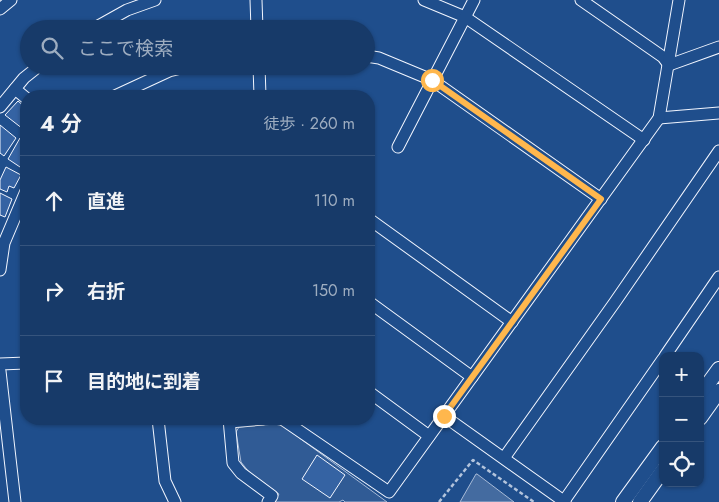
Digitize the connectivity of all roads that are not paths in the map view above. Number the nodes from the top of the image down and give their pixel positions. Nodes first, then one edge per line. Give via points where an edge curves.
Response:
1 (11, 0) edge
2 (155, 0) edge
3 (256, 0) edge
4 (424, 0) edge
5 (474, 0) edge
6 (581, 0) edge
7 (679, 0) edge
8 (0, 9) edge
9 (465, 17) junction
10 (109, 20) edge
11 (257, 20) edge
12 (719, 47) edge
13 (375, 57) edge
14 (669, 64) junction
15 (30, 75) edge
16 (161, 75) edge
17 (259, 75) edge
18 (432, 80) junction
19 (15, 89) junction
20 (128, 90) edge
21 (260, 90) edge
22 (20, 93) edge
23 (0, 107) edge
24 (719, 113) edge
25 (659, 118) junction
26 (644, 140) junction
27 (398, 147) dead end
28 (719, 152) edge
29 (601, 199) junction
30 (20, 205) edge
31 (375, 223) edge
32 (0, 270) edge
33 (719, 277) edge
34 (375, 306) edge
35 (512, 322) junction
36 (667, 352) edge
37 (20, 363) edge
38 (0, 364) edge
39 (659, 364) edge
40 (0, 370) edge
41 (718, 373) edge
42 (472, 377) junction
43 (704, 389) edge
44 (719, 392) edge
45 (375, 396) edge
46 (704, 413) edge
47 (444, 416) junction
48 (159, 425) edge
49 (230, 425) edge
50 (291, 425) edge
51 (430, 436) junction
52 (659, 452) edge
53 (504, 458) junction
54 (659, 476) edge
55 (565, 501) edge
56 (15, 502) edge
57 (175, 502) edge
58 (268, 502) edge
59 (623, 502) edge
60 (640, 502) edge

1 - 8 street
2 - 10 street
3 - 11 street
4 - 9 street
5 - 9 street
6 - 14 street via 664,57
7 - 14 street
9 - 18 street
9 - 26 street
12 - 14 street
13 - 18 street
14 - 25 street
15 - 19 street
16 - 20 street
17 - 21 street
18 - 27 street
18 - 29 street
19 - 22 street
19 - 23 street
24 - 25 street
25 - 26 street
26 - 29 street
28 - 53 street
29 - 35 street
30 - 32 street via 4,244
31 - 35 street
33 - 36 street
34 - 42 street
35 - 42 street
37 - 38 street
39 - 55 street
40 - 56 street
41 - 43 street
42 - 47 street
44 - 46 street
45 - 51 street
47 - 51 street
47 - 53 street
48 - 57 street via 165,481
49 - 58 street via 233,463 241,474 272,496
50 - 51 street via 390,492
52 - 59 street
53 - 55 street
54 - 60 street

